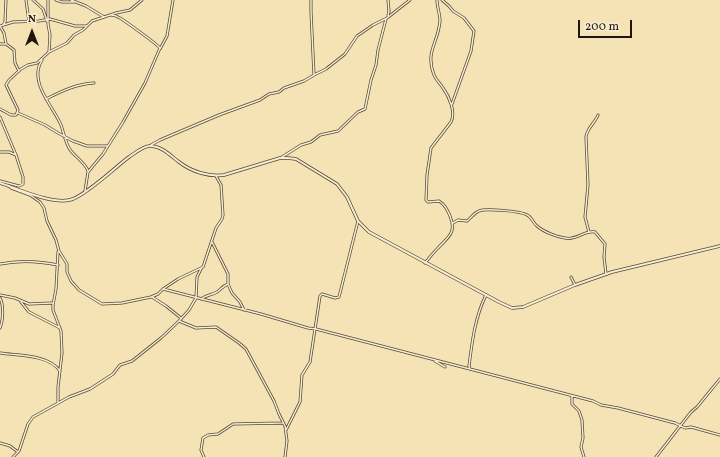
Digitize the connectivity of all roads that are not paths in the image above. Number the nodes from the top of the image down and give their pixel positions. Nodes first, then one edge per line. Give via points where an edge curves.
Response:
1 (6, 0) edge
2 (26, 0) edge
3 (33, 0) edge
4 (48, 0) edge
5 (56, 0) edge
6 (71, 0) edge
7 (142, 0) edge
8 (173, 0) edge
9 (311, 0) edge
10 (388, 0) edge
11 (410, 0) edge
12 (437, 0) edge
13 (442, 0) edge
14 (75, 2) junction
15 (111, 14) junction
16 (104, 17) junction
17 (387, 18) junction
18 (48, 20) junction
19 (29, 22) junction
20 (1, 26) edge
21 (87, 26) junction
22 (0, 44) edge
23 (6, 44) junction
24 (160, 49) junction
25 (49, 52) junction
26 (43, 59) junction
27 (19, 71) junction
28 (314, 74) junction
29 (94, 83) dead end
30 (46, 99) junction
31 (451, 105) junction
32 (0, 109) edge
33 (18, 113) junction
34 (598, 115) dead end
35 (0, 117) edge
36 (65, 137) junction
37 (108, 146) junction
38 (151, 146) junction
39 (0, 152) edge
40 (16, 155) junction
41 (280, 158) junction
42 (88, 172) junction
43 (216, 176) junction
44 (0, 182) edge
45 (4, 184) junction
46 (85, 191) junction
47 (358, 221) junction
48 (453, 223) junction
49 (589, 232) junction
50 (211, 241) junction
51 (720, 246) edge
52 (59, 251) junction
53 (425, 263) junction
54 (0, 264) edge
55 (58, 265) junction
56 (201, 268) junction
57 (606, 274) junction
58 (571, 277) dead end
59 (228, 284) junction
60 (575, 285) junction
61 (163, 289) junction
62 (486, 295) junction
63 (0, 296) edge
64 (151, 297) junction
65 (196, 298) junction
66 (201, 299) junction
67 (21, 301) junction
68 (53, 303) junction
69 (244, 310) junction
70 (180, 319) junction
71 (0, 328) edge
72 (60, 328) junction
73 (314, 329) junction
74 (0, 353) edge
75 (434, 360) junction
76 (445, 367) dead end
77 (470, 369) junction
78 (60, 371) junction
79 (720, 379) edge
80 (572, 396) junction
81 (58, 403) junction
82 (284, 423) junction
83 (681, 426) junction
84 (286, 430) junction
85 (720, 435) edge
86 (0, 443) edge
87 (18, 452) junction
88 (13, 457) edge
89 (204, 457) edge
90 (285, 457) edge
91 (584, 457) edge
92 (656, 457) edge

1 - 20 street via 5,22
2 - 19 street
3 - 18 street via 41,7
4 - 18 street
5 - 14 street via 64,3
6 - 14 street
7 - 15 street via 130,10
8 - 24 street via 167,36
9 - 28 street
10 - 17 street
11 - 17 street
12 - 31 street via 440,20 430,59 435,78 444,89
13 - 31 street via 464,18 474,31 471,51
14 - 16 street
15 - 16 street
15 - 24 street via 156,43
16 - 21 street via 92,21
17 - 28 street via 357,36 345,54 330,67
17 - 41 street via 370,80 365,110 358,112 338,131 320,135
18 - 19 street
18 - 21 street
18 - 25 street
19 - 20 street via 14,22
20 - 23 street
21 - 25 street via 64,45
22 - 23 street
23 - 27 street via 14,50 15,63
24 - 37 street via 145,83
25 - 26 street
26 - 27 street
26 - 30 street via 39,67 39,77
27 - 33 street via 6,85
28 - 38 street via 304,81 160,140
29 - 30 street via 68,88
30 - 36 street via 57,116
31 - 48 street via 453,120 431,150 426,200 442,203
32 - 33 street via 10,115
33 - 36 street
34 - 49 street via 586,137 588,185 585,217
35 - 40 street
36 - 37 street via 85,145
36 - 42 street via 70,150 85,165
37 - 42 street
38 - 43 street via 162,149 188,168
38 - 46 street via 135,153
39 - 40 street
40 - 44 street via 24,184 19,186
41 - 43 street
41 - 47 street via 296,159 337,184 347,197
42 - 46 street
43 - 50 street via 221,185 223,215
44 - 45 street
45 - 46 street via 56,200 72,199
45 - 52 street via 40,202
47 - 53 street via 376,237
47 - 73 street via 339,297 320,295
48 - 49 street via 456,220 467,221 482,210 499,211 526,214 540,229 564,238 573,238
48 - 53 street via 449,238
49 - 57 street via 596,233 605,244
50 - 56 street via 205,264
50 - 59 street via 228,274
51 - 57 street
52 - 55 street
52 - 64 street via 67,264 67,274 73,284 100,303 122,303
53 - 62 street
54 - 55 street via 24,261
55 - 68 street
56 - 61 street
56 - 65 street via 197,277
57 - 60 street
58 - 60 street
59 - 66 street
59 - 69 street
60 - 62 street via 518,308 509,307
61 - 64 street
61 - 65 street
62 - 77 street via 475,326
63 - 67 street
63 - 71 street
64 - 70 street
65 - 66 street
65 - 70 street
66 - 69 street
67 - 68 street via 31,304
67 - 72 street via 29,312
68 - 72 street
69 - 73 street
70 - 81 street via 132,361 119,366 110,376 90,389
70 - 82 street via 196,328 216,327 243,345 264,380
72 - 78 street
73 - 75 street
73 - 84 street via 310,362 302,376 300,402
74 - 78 street via 37,357 56,366
75 - 76 street
75 - 77 street
77 - 80 street
78 - 81 street
79 - 83 street
80 - 83 street
80 - 91 street via 572,404 579,411 582,420 581,447
81 - 87 street via 30,420
82 - 84 street
82 - 89 street via 233,424 218,434 206,435 201,448
83 - 85 street
83 - 92 street
84 - 90 street
86 - 87 street
87 - 88 street

